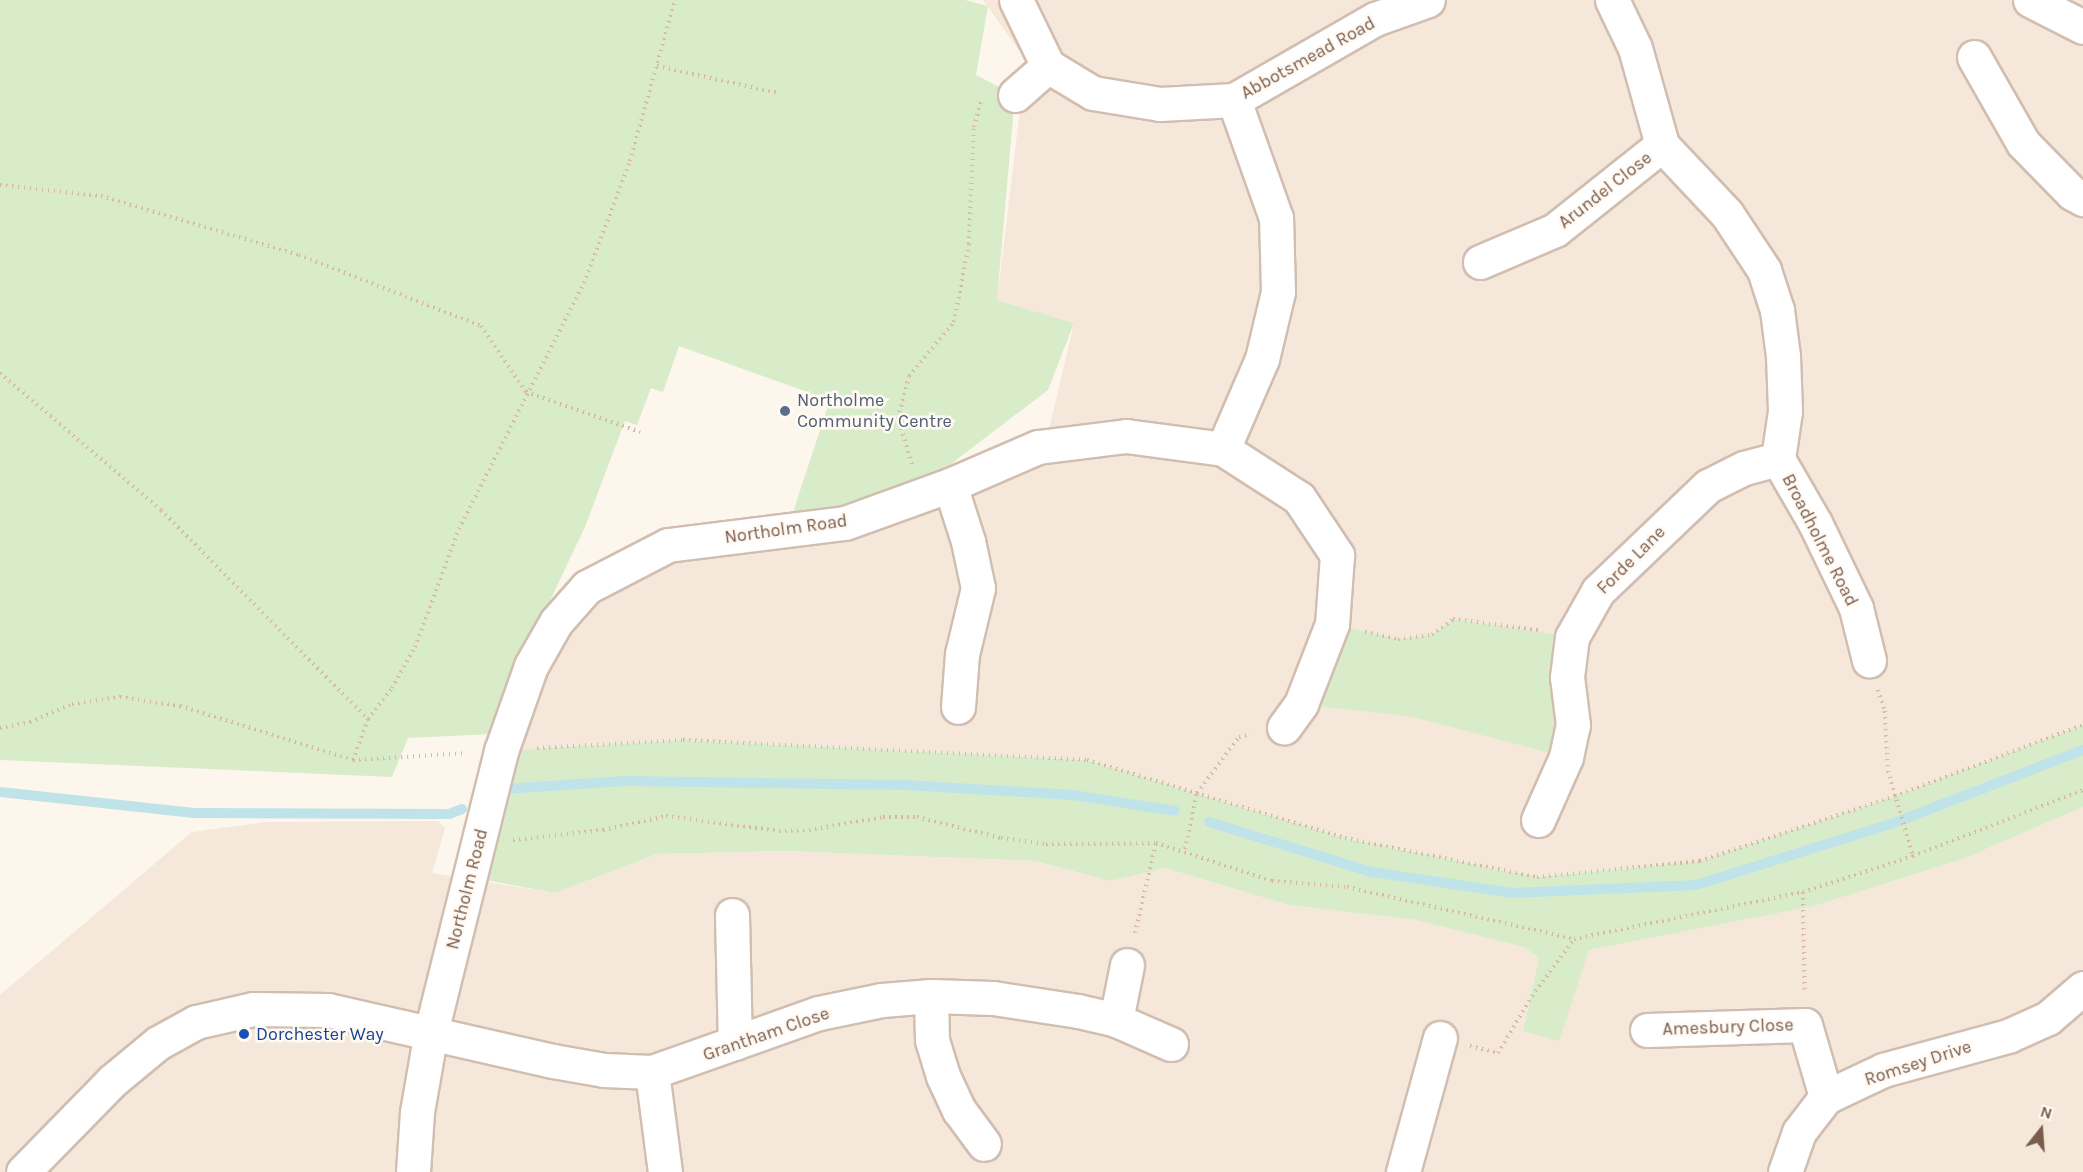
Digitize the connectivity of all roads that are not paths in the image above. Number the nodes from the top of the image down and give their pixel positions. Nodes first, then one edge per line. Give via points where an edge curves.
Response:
1 (1016, 0) edge
2 (1428, 0) edge
3 (1612, 0) edge
4 (2030, 0) edge
5 (1368, 10) edge
6 (2083, 27) edge
7 (1974, 57) dead end
8 (1048, 66) junction
9 (1015, 95) road end
10 (1234, 100) junction
11 (1662, 146) junction
12 (2083, 199) edge
13 (1480, 262) dead end
14 (1223, 449) junction
15 (1778, 459) junction
16 (950, 485) junction
17 (1869, 660) road end
18 (958, 707) dead end
19 (1284, 727) road end
20 (1538, 820) dead end
21 (732, 915) dead end
22 (1127, 965) road end
23 (2083, 988) edge
24 (930, 996) junction
25 (1116, 1020) junction
26 (1647, 1029) dead end
27 (431, 1032) junction
28 (1440, 1038) road end
29 (735, 1043) junction
30 (1171, 1044) dead end
31 (652, 1072) junction
32 (1827, 1097) junction
33 (984, 1144) dead end
34 (23, 1172) edge
35 (413, 1172) edge
36 (665, 1172) edge
37 (1403, 1172) edge
38 (1785, 1172) edge

1 - 8 street
2 - 5 street, Abbotsmead Road
3 - 11 street, Broadholme Road via 1635,48
4 - 6 street
5 - 10 street, Abbotsmead Road
7 - 12 street via 2023,143 2072,193
8 - 9 street
8 - 10 street, Abbotsmead Road via 1093,93 1160,104
10 - 14 street via 1276,218 1278,292 1262,359
11 - 13 street, Arundel Close via 1555,230
11 - 15 street, Broadholme Road via 1727,214 1764,270 1777,310 1783,356 1785,411
14 - 16 street, Northolm Road via 1126,436 1038,447
14 - 19 street, Northolm Road via 1299,498 1337,555 1332,624 1301,704
15 - 17 street, Broadholme Road via 1815,523 1856,608
15 - 20 street, Forde Lane via 1744,468 1708,486 1598,591 1572,637 1568,677 1574,725 1566,757
16 - 18 street via 969,541 978,588 962,654
16 - 27 street, Northolm Road via 845,523 668,545 587,588 556,622 531,666 501,751
21 - 29 street
22 - 25 street
23 - 32 street, Romsey Drive via 2048,1018 2008,1036 1883,1070
24 - 25 street, Grantham Close via 993,998
24 - 29 street, Grantham Close via 882,1000 819,1013
24 - 33 street via 932,1040 943,1076 959,1110
25 - 30 street, Grantham Close
26 - 32 street, Amesbury Close via 1805,1025
27 - 31 street, Grantham Close via 563,1063
27 - 34 street via 328,1010 283,1007 227,1012 196,1022 158,1043 112,1081
27 - 35 street, Northolm Road via 417,1112
28 - 37 street
29 - 31 street, Grantham Close
31 - 36 street
32 - 38 street, Romsey Drive via 1799,1132

